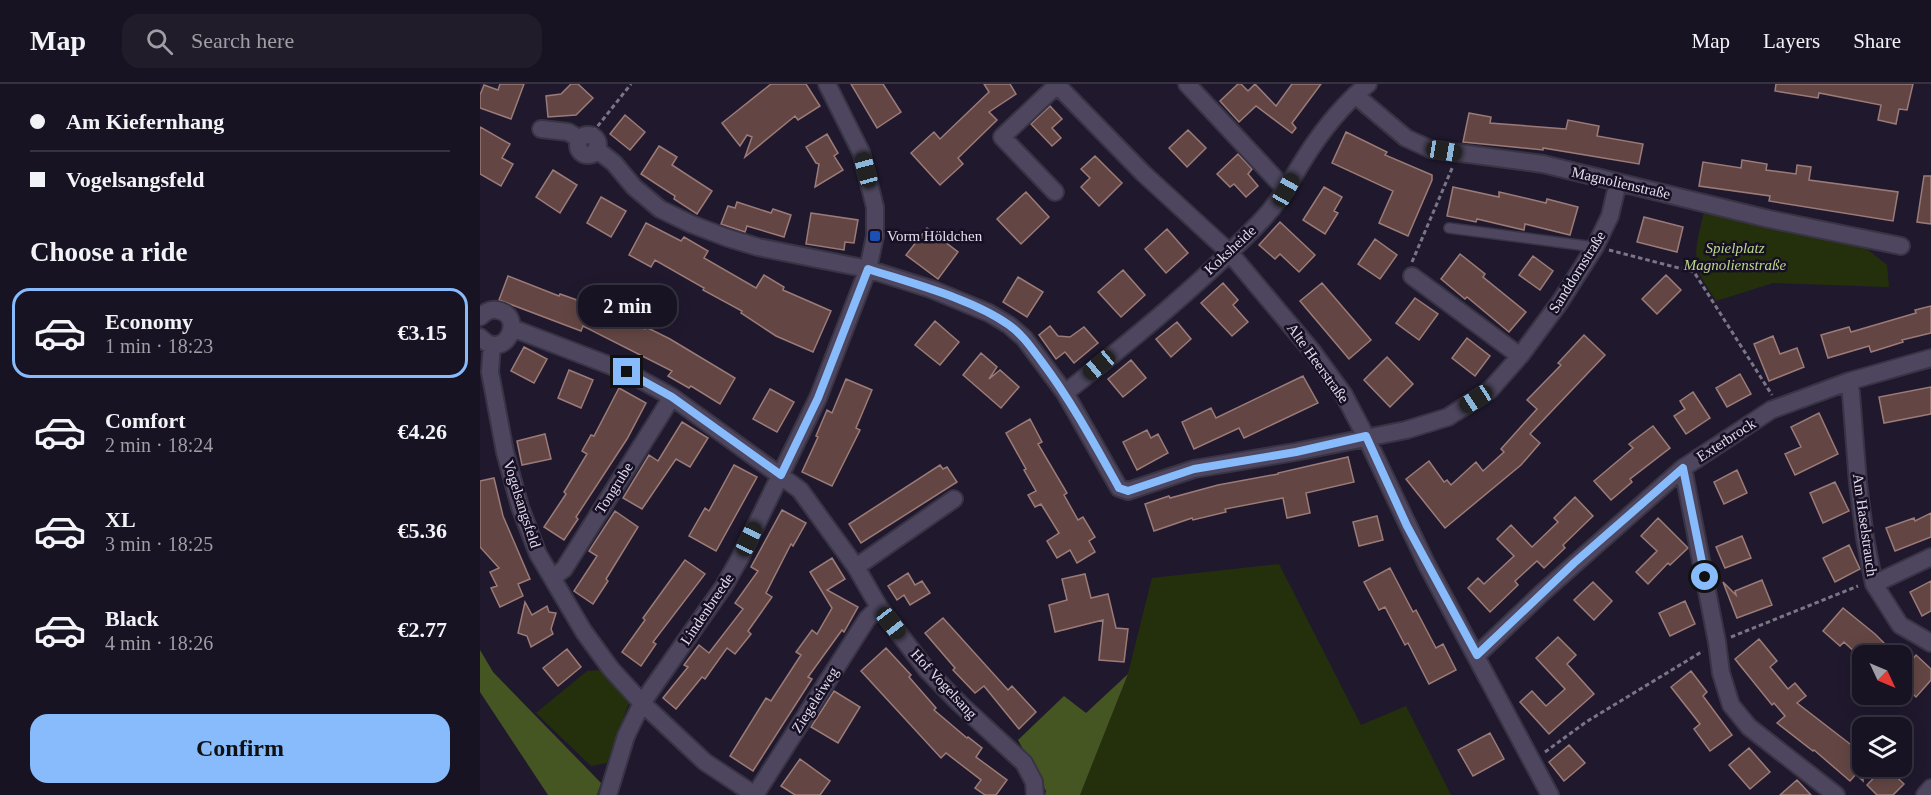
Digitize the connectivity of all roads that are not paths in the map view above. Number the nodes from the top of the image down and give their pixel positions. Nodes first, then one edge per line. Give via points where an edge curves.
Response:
1 (827, 84) edge
2 (1057, 84) edge
3 (1187, 84) edge
4 (1368, 84) edge
5 (1355, 95) junction
6 (542, 129) dead end
7 (1618, 182) junction
8 (1286, 190) junction
9 (1054, 192) dead end
10 (1449, 228) dead end
11 (1901, 246) dead end
12 (1595, 247) junction
13 (1229, 252) junction
14 (868, 269) junction
15 (1412, 276) road end
16 (480, 317) edge
17 (512, 328) junction
18 (486, 341) edge
19 (1520, 356) junction
20 (1931, 358) edge
21 (1850, 381) junction
22 (1065, 393) junction
23 (672, 397) junction
24 (1366, 436) junction
25 (1683, 468) junction
26 (781, 475) junction
27 (954, 499) dead end
28 (1931, 557) edge
29 (856, 567) junction
30 (553, 577) junction
31 (1874, 584) junction
32 (879, 608) junction
33 (1931, 643) edge
34 (1477, 655) junction
35 (642, 703) junction
36 (1931, 788) edge
37 (608, 795) edge
38 (755, 795) edge
39 (1035, 795) edge
40 (1550, 795) edge
41 (1836, 795) edge
42 (1925, 795) edge

1 - 14 street, Lindenbreede via 861,152 875,207 875,236
2 - 9 street via 1002,137
2 - 13 street, Alte Heerstraße via 1144,174
3 - 8 street
4 - 5 street, Koksheide
5 - 7 street, Magnolienstraße via 1406,138 1430,149 1543,164
5 - 8 street, Koksheide via 1314,145
6 - 14 street via 568,132 589,141 660,209 691,224 758,247
7 - 11 street, Magnolienstraße
7 - 12 street, Sanddornstraße via 1610,216
8 - 13 street, Koksheide
10 - 12 lane
12 - 19 street, Sanddornstraße
13 - 22 street, Koksheide
13 - 24 street, Alte Heerstraße via 1312,351 1344,395
14 - 22 street via 940,293 1009,325 1024,338
14 - 26 street, Lindenbreede via 818,398
15 - 19 street
16 - 17 street via 499,310 508,317
17 - 18 street, Vogelsangsfeld via 504,342
17 - 23 street via 627,372
18 - 30 street, Vogelsangsfeld via 505,452 520,507 538,554
19 - 24 street, Sanddornstraße via 1490,390 1448,417 1406,430
20 - 21 street, Exterbrock
21 - 25 street, Exterbrock via 1771,410
21 - 31 street, Am Haselstrauch via 1858,483
22 - 24 street, Sanddornstraße via 1119,488 1128,491 1194,469
23 - 26 street
23 - 30 street, Tongrube via 564,569
24 - 34 street, Alte Heerstraße via 1407,526
25 - 34 street, Exterbrock
25 - 41 street via 1721,673 1731,705 1749,727
26 - 29 street, Hof Vogelsang via 800,489
26 - 35 street, Lindenbreede via 724,585
27 - 29 street
28 - 31 street
29 - 32 street, Hof Vogelsang
30 - 35 street, Vogelsangsfeld via 610,669
31 - 33 street, Am Haselstrauch via 1900,625
32 - 38 street, Ziegeleiweg via 867,619
32 - 39 street, Hof Vogelsang via 926,669 1024,763 1034,782
34 - 40 street, Alte Heerstraße
35 - 37 street, Lindenbreede via 626,736
35 - 38 street via 705,762
36 - 42 street

